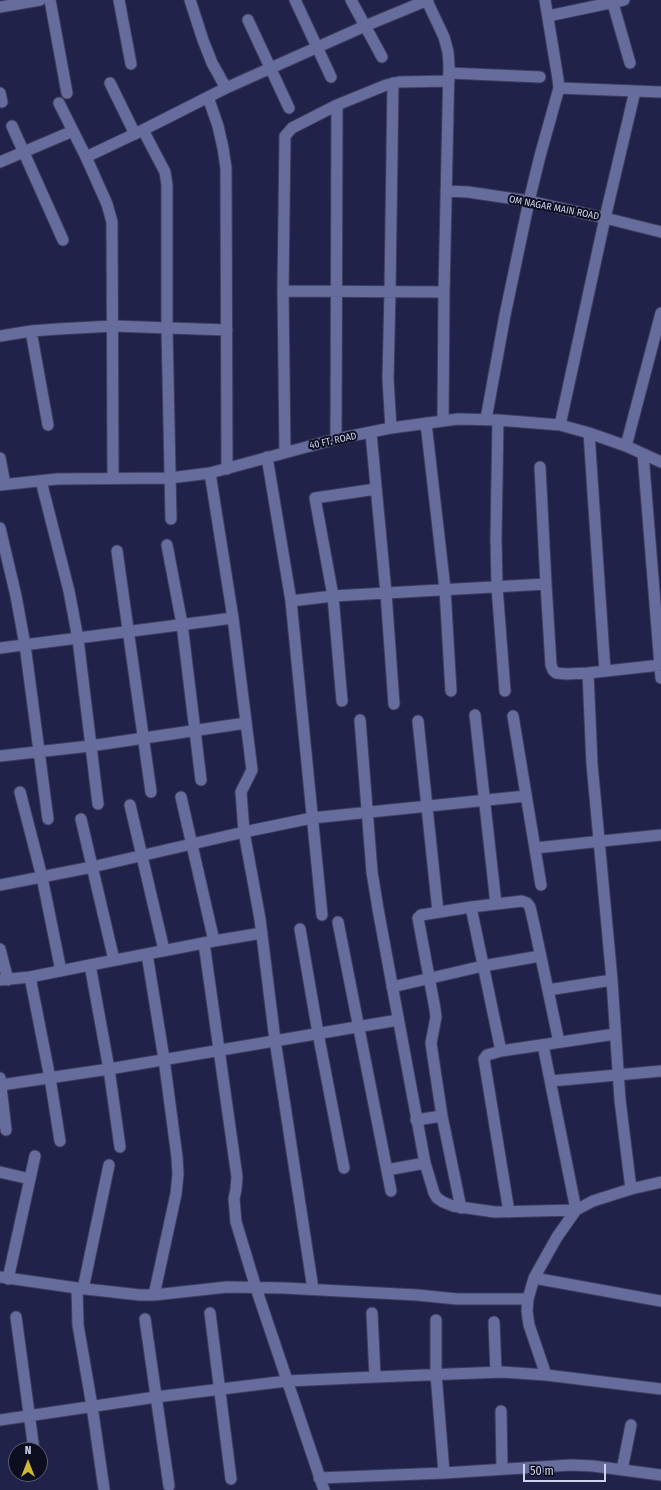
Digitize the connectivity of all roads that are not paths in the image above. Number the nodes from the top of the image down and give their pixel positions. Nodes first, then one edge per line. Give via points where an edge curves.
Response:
1 (40, 0) edge
2 (50, 0) edge
3 (119, 0) edge
4 (190, 0) edge
5 (295, 0) edge
6 (351, 0) edge
7 (428, 0) edge
8 (545, 0) edge
9 (624, 0) edge
10 (612, 1) edge
11 (402, 5) edge
12 (0, 8) edge
13 (548, 16) junction
14 (248, 20) dead end
15 (365, 26) junction
16 (317, 47) junction
17 (382, 57) dead end
18 (630, 63) dead end
19 (131, 64) dead end
20 (270, 68) junction
21 (331, 77) dead end
22 (449, 77) junction
23 (540, 77) dead end
24 (110, 83) dead end
25 (393, 83) junction
26 (226, 88) junction
27 (558, 88) junction
28 (635, 91) junction
29 (661, 92) edge
30 (67, 93) dead end
31 (208, 97) junction
32 (59, 103) dead end
33 (337, 105) junction
34 (289, 108) dead end
35 (12, 126) dead end
36 (73, 131) junction
37 (139, 132) junction
38 (23, 151) junction
39 (86, 157) junction
40 (0, 162) edge
41 (446, 191) junction
42 (529, 201) junction
43 (604, 218) junction
44 (661, 232) edge
45 (63, 240) dead end
46 (283, 291) junction
47 (335, 291) junction
48 (390, 291) junction
49 (444, 292) junction
50 (661, 313) edge
51 (113, 326) junction
52 (167, 329) junction
53 (227, 330) junction
54 (30, 331) junction
55 (0, 336) edge
56 (486, 419) junction
57 (443, 420) junction
58 (498, 420) junction
59 (426, 423) junction
60 (560, 424) junction
61 (48, 425) dead end
62 (391, 428) junction
63 (371, 433) junction
64 (589, 433) junction
65 (336, 439) junction
66 (626, 446) junction
67 (285, 452) junction
68 (643, 454) junction
69 (267, 457) junction
70 (0, 458) edge
71 (661, 462) edge
72 (540, 467) dead end
73 (227, 469) junction
74 (210, 473) junction
75 (113, 478) junction
76 (170, 478) junction
77 (41, 481) junction
78 (2, 485) edge
79 (376, 489) junction
80 (171, 519) dead end
81 (0, 528) edge
82 (167, 545) dead end
83 (117, 551) dead end
84 (546, 584) junction
85 (497, 587) junction
86 (445, 589) junction
87 (386, 593) junction
88 (333, 596) junction
89 (291, 601) junction
90 (233, 618) junction
91 (182, 624) junction
92 (129, 632) junction
93 (78, 639) junction
94 (25, 645) junction
95 (0, 648) edge
96 (661, 665) edge
97 (605, 671) junction
98 (588, 673) junction
99 (661, 678) edge
100 (450, 691) dead end
101 (506, 691) dead end
102 (342, 701) dead end
103 (394, 704) dead end
104 (475, 715) dead end
105 (513, 716) dead end
106 (360, 720) dead end
107 (418, 721) dead end
108 (246, 723) junction
109 (194, 731) junction
110 (144, 739) junction
111 (90, 746) junction
112 (39, 752) junction
113 (0, 756) edge
114 (201, 780) dead end
115 (20, 792) dead end
116 (151, 792) dead end
117 (526, 796) junction
118 (181, 797) dead end
119 (484, 801) junction
120 (98, 804) dead end
121 (130, 805) dead end
122 (427, 807) junction
123 (368, 812) junction
124 (312, 818) junction
125 (48, 819) dead end
126 (81, 819) dead end
127 (244, 832) junction
128 (661, 836) edge
129 (599, 841) junction
130 (193, 844) junction
131 (535, 848) junction
132 (142, 856) junction
133 (92, 868) junction
134 (42, 877) junction
135 (541, 885) dead end
136 (0, 886) edge
137 (496, 904) junction
138 (471, 907) junction
139 (438, 912) junction
140 (322, 914) dead end
141 (338, 922) dead end
142 (300, 929) dead end
143 (262, 933) junction
144 (209, 942) junction
145 (0, 949) edge
146 (164, 950) junction
147 (147, 954) junction
148 (540, 956) junction
149 (114, 960) junction
150 (90, 965) junction
151 (483, 966) junction
152 (61, 971) junction
153 (30, 977) junction
154 (429, 978) junction
155 (4, 980) edge
156 (612, 980) junction
157 (392, 987) junction
158 (548, 990) junction
159 (398, 1020) junction
160 (358, 1026) junction
161 (318, 1033) junction
162 (615, 1034) junction
163 (275, 1040) junction
164 (558, 1042) junction
165 (543, 1045) junction
166 (219, 1049) junction
167 (501, 1051) junction
168 (164, 1059) junction
169 (109, 1069) junction
170 (661, 1071) edge
171 (618, 1075) junction
172 (50, 1078) junction
173 (551, 1081) junction
174 (1, 1082) edge
175 (442, 1116) junction
176 (416, 1120) junction
177 (6, 1130) dead end
178 (60, 1141) dead end
179 (120, 1147) dead end
180 (35, 1156) dead end
181 (425, 1162) junction
182 (109, 1166) dead end
183 (344, 1168) dead end
184 (387, 1170) junction
185 (0, 1172) edge
186 (30, 1179) junction
187 (661, 1182) edge
188 (631, 1190) junction
189 (391, 1191) dead end
190 (461, 1208) junction
191 (576, 1210) junction
192 (509, 1212) junction
193 (4, 1278) edge
194 (534, 1278) junction
195 (80, 1288) junction
196 (256, 1288) junction
197 (313, 1289) junction
198 (154, 1295) junction
199 (528, 1299) junction
200 (661, 1301) edge
201 (210, 1313) dead end
202 (372, 1313) dead end
203 (16, 1317) dead end
204 (145, 1319) dead end
205 (436, 1320) dead end
206 (494, 1322) dead end
207 (496, 1372) junction
208 (436, 1374) junction
209 (546, 1375) junction
210 (375, 1377) junction
211 (288, 1381) junction
212 (219, 1389) junction
213 (661, 1389) edge
214 (156, 1397) junction
215 (92, 1406) junction
216 (500, 1411) dead end
217 (29, 1415) junction
218 (0, 1420) edge
219 (631, 1425) dead end
220 (33, 1442) edge
221 (502, 1469) junction
222 (622, 1470) junction
223 (444, 1473) junction
224 (661, 1475) edge
225 (319, 1478) junction
226 (231, 1479) dead end
227 (169, 1486) dead end
228 (104, 1489) edge
229 (324, 1490) edge

1 - 12 street
2 - 30 street
3 - 19 street
4 - 26 street via 202,40
5 - 16 street
6 - 15 street
7 - 11 street
7 - 22 street via 444,37 448,52
8 - 13 street
9 - 10 street
10 - 13 street
10 - 18 street
11 - 15 street
13 - 27 street
14 - 20 street
15 - 16 street
15 - 17 street
16 - 20 street
16 - 21 street
20 - 26 street
20 - 34 street
22 - 23 street
22 - 25 street
22 - 41 street
24 - 37 street
25 - 33 street
25 - 48 street
26 - 31 street
27 - 28 street
27 - 42 street
28 - 29 street
28 - 43 street
31 - 37 street
31 - 53 street via 218,126 226,168
32 - 36 street
33 - 46 street via 292,128 285,136
33 - 47 street
35 - 38 street
36 - 38 street
36 - 39 street
37 - 39 street
37 - 52 street via 165,172 167,185
38 - 40 street
38 - 45 street
39 - 51 street via 107,204 112,222
41 - 42 street, OM NAGAR MAIN ROAD
41 - 49 street
42 - 43 street, OM NAGAR MAIN ROAD
42 - 56 street
43 - 44 street, OM NAGAR MAIN ROAD
43 - 60 street
46 - 47 street
46 - 67 street
47 - 48 street
47 - 65 street
48 - 49 street
48 - 62 street via 388,379
49 - 57 street
50 - 66 street
51 - 52 street
51 - 54 street
51 - 75 street
52 - 53 street
52 - 76 street
53 - 73 street
54 - 55 street
54 - 61 street
56 - 57 street, 40 FT. ROAD
56 - 58 street, 40 FT. ROAD
57 - 59 street, 40 FT. ROAD
58 - 60 street, 40 FT. ROAD
58 - 85 street
59 - 62 street, 40 FT. ROAD
59 - 86 street
60 - 64 street, 40 FT. ROAD
62 - 63 street, 40 FT. ROAD
63 - 65 street, 40 FT. ROAD
63 - 79 street
64 - 66 street, 40 FT. ROAD
64 - 97 street
65 - 67 street, 40 FT. ROAD
66 - 68 street, 40 FT. ROAD
67 - 69 street, 40 FT. ROAD
68 - 71 street, 40 FT. ROAD
68 - 96 street
69 - 73 street, 40 FT. ROAD
69 - 89 street
70 - 78 street
72 - 84 street
73 - 74 street, 40 FT. ROAD
74 - 76 street, 40 FT. ROAD
74 - 90 street
75 - 76 street, 40 FT. ROAD
75 - 77 street, 40 FT. ROAD
76 - 80 street
77 - 78 street, 40 FT. ROAD
77 - 93 street
79 - 87 street
79 - 88 street via 315,498
81 - 94 street
82 - 91 street
83 - 92 street
84 - 85 street
84 - 98 street via 552,670 566,674
85 - 86 street
85 - 101 street
86 - 87 street
86 - 100 street
87 - 88 street
87 - 103 street
88 - 89 street
88 - 102 street
89 - 124 street
90 - 91 street
90 - 108 street
91 - 92 street
91 - 109 street
92 - 93 street
92 - 110 street
93 - 94 street
93 - 111 street
94 - 95 street
94 - 112 street
96 - 97 street
96 - 99 street
97 - 98 street
98 - 129 street
104 - 119 street
105 - 117 street
106 - 123 street
107 - 122 street
108 - 109 street
108 - 127 street via 252,770 241,792
109 - 110 street
109 - 114 street
110 - 111 street
110 - 116 street
111 - 112 street
111 - 120 street
112 - 113 street
112 - 125 street
115 - 134 street
117 - 119 street
117 - 131 street
118 - 130 street
119 - 122 street
119 - 137 street
121 - 132 street
122 - 123 street
122 - 139 street
123 - 124 street
123 - 157 street via 373,880
124 - 127 street
124 - 140 street
126 - 133 street
127 - 130 street
127 - 143 street
128 - 129 street
129 - 131 street
129 - 156 street
130 - 132 street
130 - 144 street
131 - 135 street
132 - 133 street
132 - 146 street
133 - 134 street
133 - 149 street
134 - 136 street
134 - 152 street
137 - 138 street
137 - 148 street via 522,901 527,903
138 - 139 street
138 - 151 street
139 - 154 street via 421,915 418,918
141 - 160 street
142 - 161 street
143 - 144 street
143 - 163 street
144 - 146 street
144 - 166 street
145 - 155 street
146 - 147 street
147 - 149 street
147 - 168 street
148 - 151 street
148 - 158 street
149 - 150 street
150 - 152 street
150 - 169 street
151 - 154 street
151 - 167 street
152 - 153 street
153 - 155 street
153 - 172 street
154 - 157 street
154 - 175 street via 436,1017 431,1043
156 - 158 street
156 - 162 street
157 - 159 street
158 - 164 street
159 - 160 street
159 - 176 street
160 - 161 street
160 - 184 street
161 - 163 street
161 - 183 street
162 - 164 street
162 - 171 street
163 - 166 street
163 - 197 street
164 - 165 street
165 - 167 street
165 - 173 street
166 - 168 street
166 - 196 street via 237,1177 234,1199 236,1222
167 - 192 street via 487,1055 484,1065
168 - 169 street
168 - 198 street via 178,1157 178,1174
169 - 172 street
169 - 179 street
170 - 171 street
171 - 173 street
171 - 188 street
172 - 174 street
172 - 178 street
173 - 191 street
174 - 177 street
175 - 176 street
175 - 190 street
176 - 181 street
180 - 186 street
181 - 184 street
181 - 190 street via 437,1198
182 - 195 street
184 - 189 street
185 - 186 street
186 - 193 street
187 - 188 street
188 - 191 street via 593,1201
190 - 192 street
191 - 192 street
191 - 194 street
193 - 195 street
194 - 199 street
194 - 200 street
195 - 198 street
195 - 215 street via 78,1325
196 - 197 street
196 - 198 street via 227,1287
196 - 211 street
197 - 199 street via 457,1299
199 - 209 street via 529,1325
201 - 212 street
202 - 210 street
203 - 217 street
204 - 214 street
205 - 208 street
206 - 207 street
207 - 208 street
207 - 209 street
208 - 210 street
208 - 223 street
209 - 213 street
210 - 211 street
211 - 212 street
211 - 225 street
212 - 214 street
212 - 226 street
214 - 215 street
214 - 227 street
215 - 217 street
215 - 228 street
216 - 221 street
217 - 218 street
217 - 220 street
219 - 222 street
221 - 222 street via 571,1465
221 - 223 street
222 - 224 street
223 - 225 street
225 - 229 street

